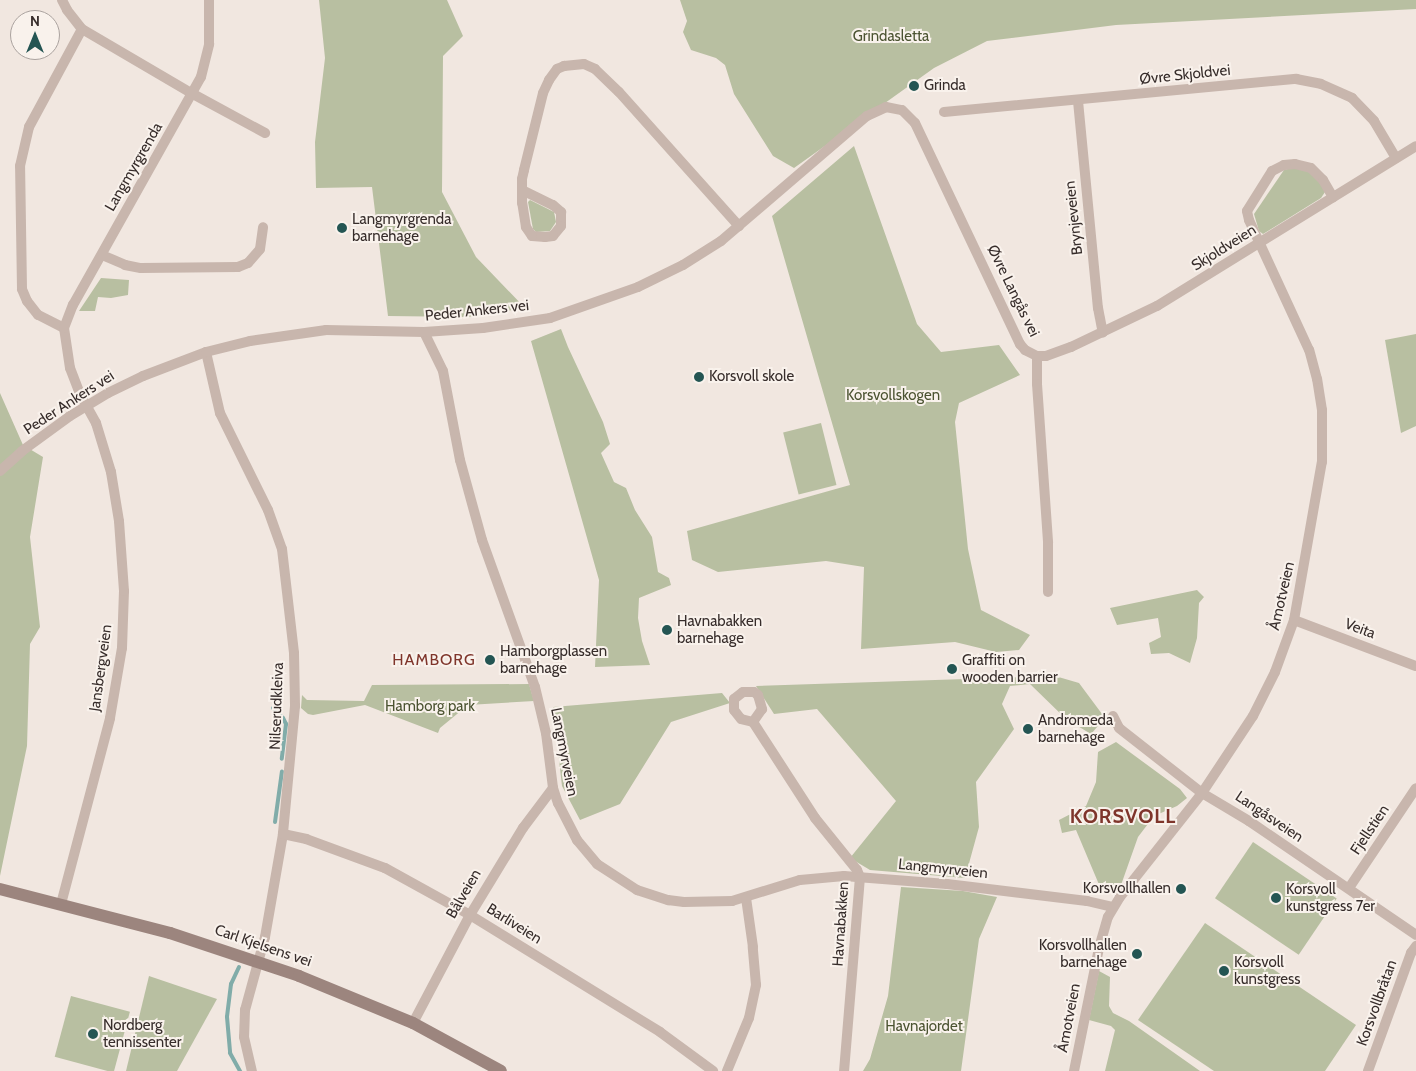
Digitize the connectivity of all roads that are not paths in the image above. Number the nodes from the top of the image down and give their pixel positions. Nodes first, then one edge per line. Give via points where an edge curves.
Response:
1 (62, 0) edge
2 (209, 0) edge
3 (82, 29) junction
4 (193, 94) junction
5 (1078, 101) junction
6 (897, 108) joint
7 (944, 112) dead end
8 (265, 134) dead end
9 (1416, 146) edge
10 (1396, 158) junction
11 (522, 190) junction
12 (1333, 197) junction
13 (739, 226) junction
14 (264, 227) dead end
15 (1260, 243) junction
16 (102, 255) junction
17 (64, 328) junction
18 (424, 332) junction
19 (1103, 333) junction
20 (206, 352) junction
21 (1037, 356) junction
22 (88, 406) junction
23 (0, 471) edge
24 (1048, 592) dead end
25 (1294, 620) junction
26 (1416, 666) edge
27 (1113, 716) dead end
28 (753, 722) dead end
29 (553, 788) junction
30 (1416, 788) edge
31 (1202, 793) junction
32 (284, 834) junction
33 (860, 877) junction
34 (1349, 888) junction
35 (0, 889) edge
36 (746, 898) junction
37 (60, 904) junction
38 (1113, 907) junction
39 (470, 914) junction
40 (1416, 935) edge
41 (1416, 946) edge
42 (258, 961) junction
43 (413, 1023) junction
44 (252, 1071) edge
45 (501, 1071) edge
46 (713, 1071) edge
47 (727, 1071) edge
48 (844, 1071) edge
49 (1074, 1071) edge
50 (1368, 1071) edge

1 - 3 street
2 - 4 street, Langmyrgrenda via 209,44
3 - 4 street
3 - 17 street via 29,127 20,166 22,289 38,315
4 - 8 street
4 - 16 street, Langmyrgrenda
5 - 7 street, Øvre Skjoldvei
5 - 10 street, Øvre Skjoldvei via 1283,80 1307,81 1352,98 1374,121
5 - 19 street, Brynjeveien
6 - 13 street, Peder Ankers vei via 886,107 867,116
6 - 21 street, Øvre Langås vei via 915,123 1020,344
9 - 10 street, Skjoldveien
10 - 12 street, Skjoldveien
11 - 11 street via 561,212 561,226 553,236 537,237 529,233 522,206
11 - 13 street via 545,87 558,70 569,64 584,64 595,69 619,92
12 - 15 street, Skjoldveien
12 - 15 street, Åmotveien via 1323,180 1310,168 1295,164 1276,167 1247,211
13 - 18 street, Peder Ankers vei via 683,265 600,302 550,318 483,328
14 - 16 street via 260,249 248,263 238,268 141,268
15 - 19 street, Skjoldveien via 1165,301
15 - 25 street, Åmotveien via 1309,350 1323,422 1321,470
16 - 17 street, Langmyrgrenda via 73,305
17 - 22 street via 70,368
18 - 20 street, Peder Ankers vei via 326,330 250,341
18 - 29 street, Langmyrveien via 443,371 460,460 482,540 535,687 546,733
19 - 21 street, Skjoldveien via 1057,353
20 - 22 street, Peder Ankers vei via 142,376
20 - 32 street, Nilserudkleiva via 220,413 268,510 282,549 294,653 295,706
21 - 24 street, Øvre Langås vei
22 - 23 street, Peder Ankers vei
22 - 37 street, Jansbergveien via 104,446 116,494 124,591 122,648 100,760
25 - 26 street, Veita
25 - 31 street, Åmotveien via 1266,693
27 - 31 street, Langåsveien via 1119,728
28 - 33 street, Havnabakken via 815,818
29 - 36 street, Langmyrveien via 577,840 597,864 622,882 650,895 684,902 718,903
29 - 39 street, Bålveien via 523,828
30 - 34 street, Fjellstien
31 - 34 street, Langåsveien
31 - 38 street, Åmotveien
32 - 39 street, Barliveien via 385,868
32 - 42 street, Nilserudkleiva
33 - 36 street, Langmyrveien via 815,877
33 - 38 street, Langmyrveien via 947,884
33 - 48 street, Havnabakken
34 - 40 street, Langåsveien
35 - 37 main road, Carl Kjelsens vei
36 - 47 street via 756,985 749,1018
37 - 42 main road, Carl Kjelsens vei via 170,933
38 - 49 street, Åmotveien via 1099,948
39 - 43 street, Bålveien
39 - 46 street, Barliveien via 660,1032
41 - 50 street, Korsvollbråtan
42 - 43 main road, Carl Kjelsens vei
42 - 44 street, Nilserudkleiva via 244,1024
43 - 45 main road, Carl Kjelsens vei

